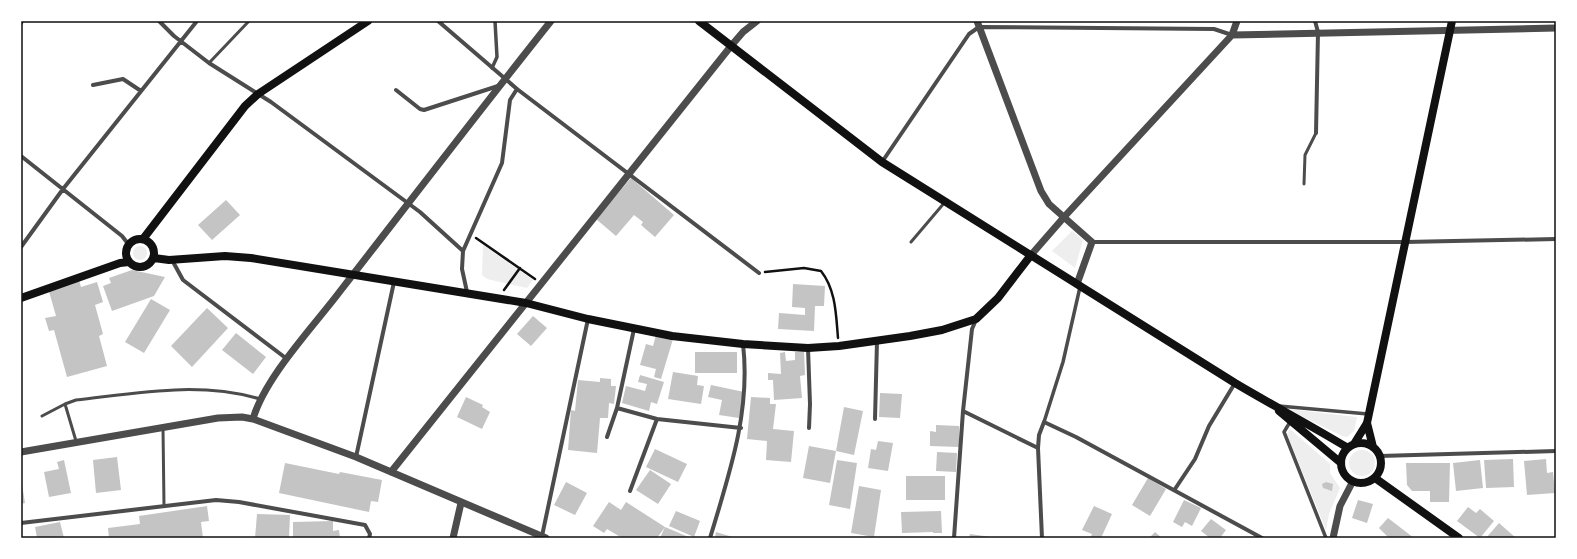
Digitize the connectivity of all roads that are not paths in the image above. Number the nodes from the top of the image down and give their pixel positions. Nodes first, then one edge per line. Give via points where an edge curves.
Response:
1 (159, 21) edge
2 (196, 21) edge
3 (250, 21) edge
4 (368, 21) edge
5 (438, 21) edge
6 (495, 21) edge
7 (551, 21) edge
8 (699, 21) edge
9 (757, 21) edge
10 (1237, 21) edge
11 (1315, 21) edge
12 (1452, 21) edge
13 (978, 24) edge
14 (1556, 28) edge
15 (1450, 30) junction
16 (1318, 32) junction
17 (1232, 35) junction
18 (181, 41) junction
19 (731, 46) junction
20 (209, 63) junction
21 (492, 68) junction
22 (503, 82) junction
23 (93, 85) dead end
24 (517, 89) junction
25 (396, 90) dead end
26 (141, 91) junction
27 (258, 94) junction
28 (1316, 133) joint
29 (21, 156) edge
30 (882, 162) junction
31 (629, 175) junction
32 (1304, 184) dead end
33 (63, 189) junction
34 (945, 202) junction
35 (408, 204) junction
36 (1065, 216) junction
37 (144, 239) junction
38 (1556, 239) edge
39 (911, 242) dead end
40 (1092, 242) junction
41 (1406, 242) junction
42 (129, 245) junction
43 (21, 247) edge
44 (463, 252) junction
45 (1031, 255) junction
46 (154, 258) junction
47 (172, 259) junction
48 (130, 262) junction
49 (759, 273) road end
50 (353, 275) junction
51 (394, 282) junction
52 (1079, 285) junction
53 (467, 292) junction
54 (21, 298) edge
55 (526, 303) junction
56 (588, 319) junction
57 (976, 319) junction
58 (634, 328) junction
59 (877, 342) junction
60 (744, 344) junction
61 (808, 348) junction
62 (288, 359) junction
63 (1235, 383) junction
64 (260, 399) junction
65 (65, 404) junction
66 (1274, 407) junction
67 (617, 408) junction
68 (963, 411) junction
69 (1369, 414) junction
70 (42, 416) dead end
71 (253, 419) junction
72 (658, 419) junction
73 (875, 419) dead end
74 (1044, 422) junction
75 (1290, 422) junction
76 (1367, 423) junction
77 (163, 428) junction
78 (741, 428) junction
79 (808, 428) dead end
80 (607, 437) dead end
81 (77, 443) junction
82 (1351, 446) junction
83 (1373, 447) junction
84 (1038, 448) junction
85 (1556, 451) edge
86 (21, 452) edge
87 (1380, 456) junction
88 (356, 457) junction
89 (1341, 463) junction
90 (391, 472) junction
91 (1375, 478) junction
92 (1353, 481) junction
93 (1175, 489) junction
94 (630, 490) dead end
95 (461, 503) junction
96 (164, 506) junction
97 (21, 523) edge
98 (544, 537) edge
99 (369, 538) edge
100 (453, 538) edge
101 (710, 538) edge
102 (954, 538) edge
103 (1042, 538) edge
104 (1262, 538) edge
105 (1326, 538) edge
106 (1333, 538) edge
107 (1459, 538) edge

1 - 18 street
2 - 18 street
3 - 20 lane
4 - 27 main road
5 - 21 street
6 - 21 street via 497,56
7 - 22 street
8 - 19 main road
9 - 19 street
10 - 17 street
11 - 16 street
12 - 15 main road
13 - 17 street via 1208,29
13 - 30 street
13 - 36 street via 1041,191 1049,204
14 - 15 street
15 - 16 street
15 - 41 main road
16 - 17 street
16 - 28 street
17 - 36 street
18 - 20 street
18 - 26 street
19 - 30 main road
19 - 31 street
20 - 27 street
21 - 22 street
22 - 24 street
22 - 25 street via 424,110
22 - 35 street
23 - 26 street via 123,79
24 - 31 street
24 - 44 street via 510,100 502,163
26 - 33 street
27 - 35 street
27 - 37 main road via 245,106
28 - 32 lane via 1305,155
29 - 33 street
30 - 34 main road
31 - 49 street
31 - 55 street
33 - 42 street via 122,236
33 - 43 street
34 - 39 lane
34 - 45 main road
35 - 44 street
35 - 50 street
36 - 40 street
36 - 45 street
37 - 42 main road via 136,239
37 - 46 main road via 154,248
38 - 41 street
40 - 41 street
40 - 52 street
41 - 69 main road
42 - 48 main road via 126,253
44 - 53 street via 462,269
45 - 52 main road
45 - 57 main road via 998,298
46 - 47 main road
46 - 48 main road via 145,266 136,266
47 - 50 main road via 225,256 252,258
47 - 62 street via 183,280
48 - 54 main road
50 - 51 main road
50 - 62 street
51 - 53 main road
51 - 88 street
52 - 63 main road
52 - 74 street via 1063,362
53 - 55 main road
55 - 56 main road
55 - 90 street
56 - 58 main road
56 - 98 street
57 - 59 main road via 942,330
57 - 68 street via 972,329
58 - 60 main road via 672,336
58 - 67 street
59 - 61 main road
59 - 73 street
60 - 61 main road
60 - 78 street via 746,382
61 - 79 street
62 - 64 street
63 - 66 main road
63 - 93 street via 1210,426 1195,459
64 - 65 lane via 225,391 178,388 76,400
64 - 71 street
65 - 70 lane
65 - 81 lane
66 - 69 street
66 - 75 main road
66 - 82 main road
67 - 72 street
67 - 80 street
68 - 84 street
68 - 102 street
69 - 76 main road
71 - 77 street via 218,418
71 - 88 street
72 - 78 street
72 - 94 street
74 - 84 street
74 - 93 street
75 - 89 main road
75 - 105 street via 1284,432
76 - 82 main road
76 - 83 main road
77 - 81 street
77 - 96 lane
78 - 101 street
81 - 86 street
82 - 83 main road via 1363,443
82 - 89 main road
83 - 87 main road
84 - 103 street
85 - 87 street
87 - 91 main road via 1381,467
88 - 90 street
89 - 92 main road via 1344,474
90 - 95 street
91 - 92 main road via 1364,482
91 - 107 main road
92 - 106 street via 1340,506
93 - 104 street
95 - 98 street
95 - 100 street
96 - 97 street
96 - 99 street via 216,500 239,502 365,525

